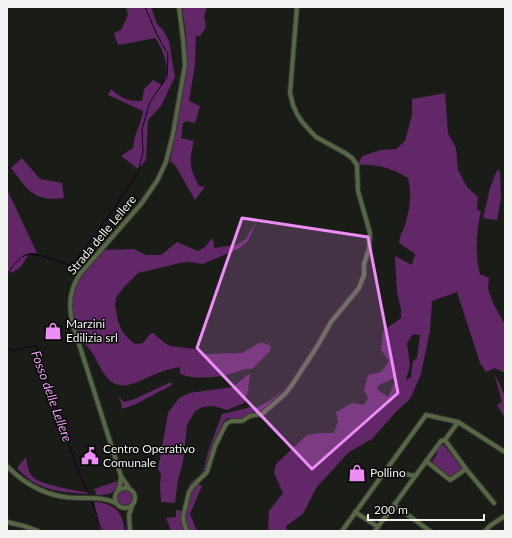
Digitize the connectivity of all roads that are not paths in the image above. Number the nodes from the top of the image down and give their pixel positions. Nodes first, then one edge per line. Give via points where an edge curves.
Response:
1 (179, 7) edge
2 (298, 7) edge
3 (458, 422) junction
4 (445, 440) junction
5 (505, 452) edge
6 (426, 461) junction
7 (7, 466) edge
8 (466, 469) junction
9 (386, 470) junction
10 (121, 476) junction
11 (415, 476) junction
12 (129, 488) junction
13 (117, 492) junction
14 (102, 498) junction
15 (116, 503) junction
16 (494, 503) dead end
17 (132, 505) junction
18 (394, 505) junction
19 (121, 507) junction
20 (355, 512) junction
21 (505, 516) edge
22 (7, 522) edge
23 (129, 522) junction
24 (377, 529) edge
25 (38, 531) edge
26 (130, 531) edge
27 (187, 531) edge
28 (342, 531) edge
29 (430, 531) edge
30 (485, 531) edge

1 - 10 street, Strada delle Lellere via 185,65 166,162 141,204 78,278 70,301 73,325
2 - 27 street via 290,93 297,114 316,137 345,153 357,165 358,191 370,233 364,275 359,288 331,322 285,394 262,414 226,424 215,446 207,472 189,492 183,517
3 - 4 street
3 - 5 street
3 - 9 street via 426,415
4 - 6 street via 441,441
4 - 8 street
6 - 8 street via 450,480
6 - 11 street
7 - 14 street via 26,483 48,494 71,498
8 - 16 street
9 - 11 street
9 - 20 street
10 - 12 street, Strada delle Lellere
10 - 13 street, Strada delle Lellere
11 - 18 street
12 - 13 street
12 - 17 street via 135,496
13 - 14 street
13 - 15 street
14 - 15 street
15 - 19 street
17 - 19 street via 127,508
17 - 23 street
18 - 24 street
18 - 29 street
19 - 23 street
20 - 24 street
20 - 28 street
21 - 30 street
22 - 25 street
23 - 26 street

